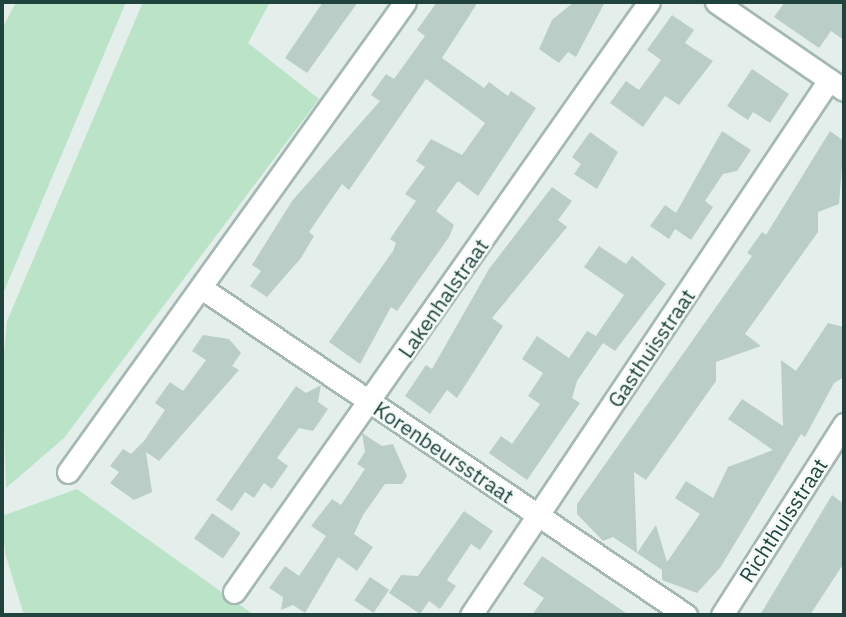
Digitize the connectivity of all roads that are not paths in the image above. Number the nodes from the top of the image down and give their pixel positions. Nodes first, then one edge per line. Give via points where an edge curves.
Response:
1 (405, 2) edge
2 (649, 2) edge
3 (716, 2) edge
4 (837, 85) edge
5 (203, 289) junction
6 (371, 402) junction
7 (844, 424) edge
8 (68, 472) dead end
9 (540, 516) junction
10 (234, 592) dead end
11 (471, 615) edge
12 (686, 615) edge
13 (722, 615) edge

1 - 5 street
2 - 6 street, Lakenhalstraat
3 - 4 street
4 - 9 street, Gasthuisstraat
5 - 6 street, Korenbeursstraat
5 - 8 street
6 - 9 street, Korenbeursstraat
6 - 10 street, Lakenhalstraat
7 - 13 street, Richthuisstraat
9 - 11 street, Gasthuisstraat
9 - 12 street, Korenbeursstraat

